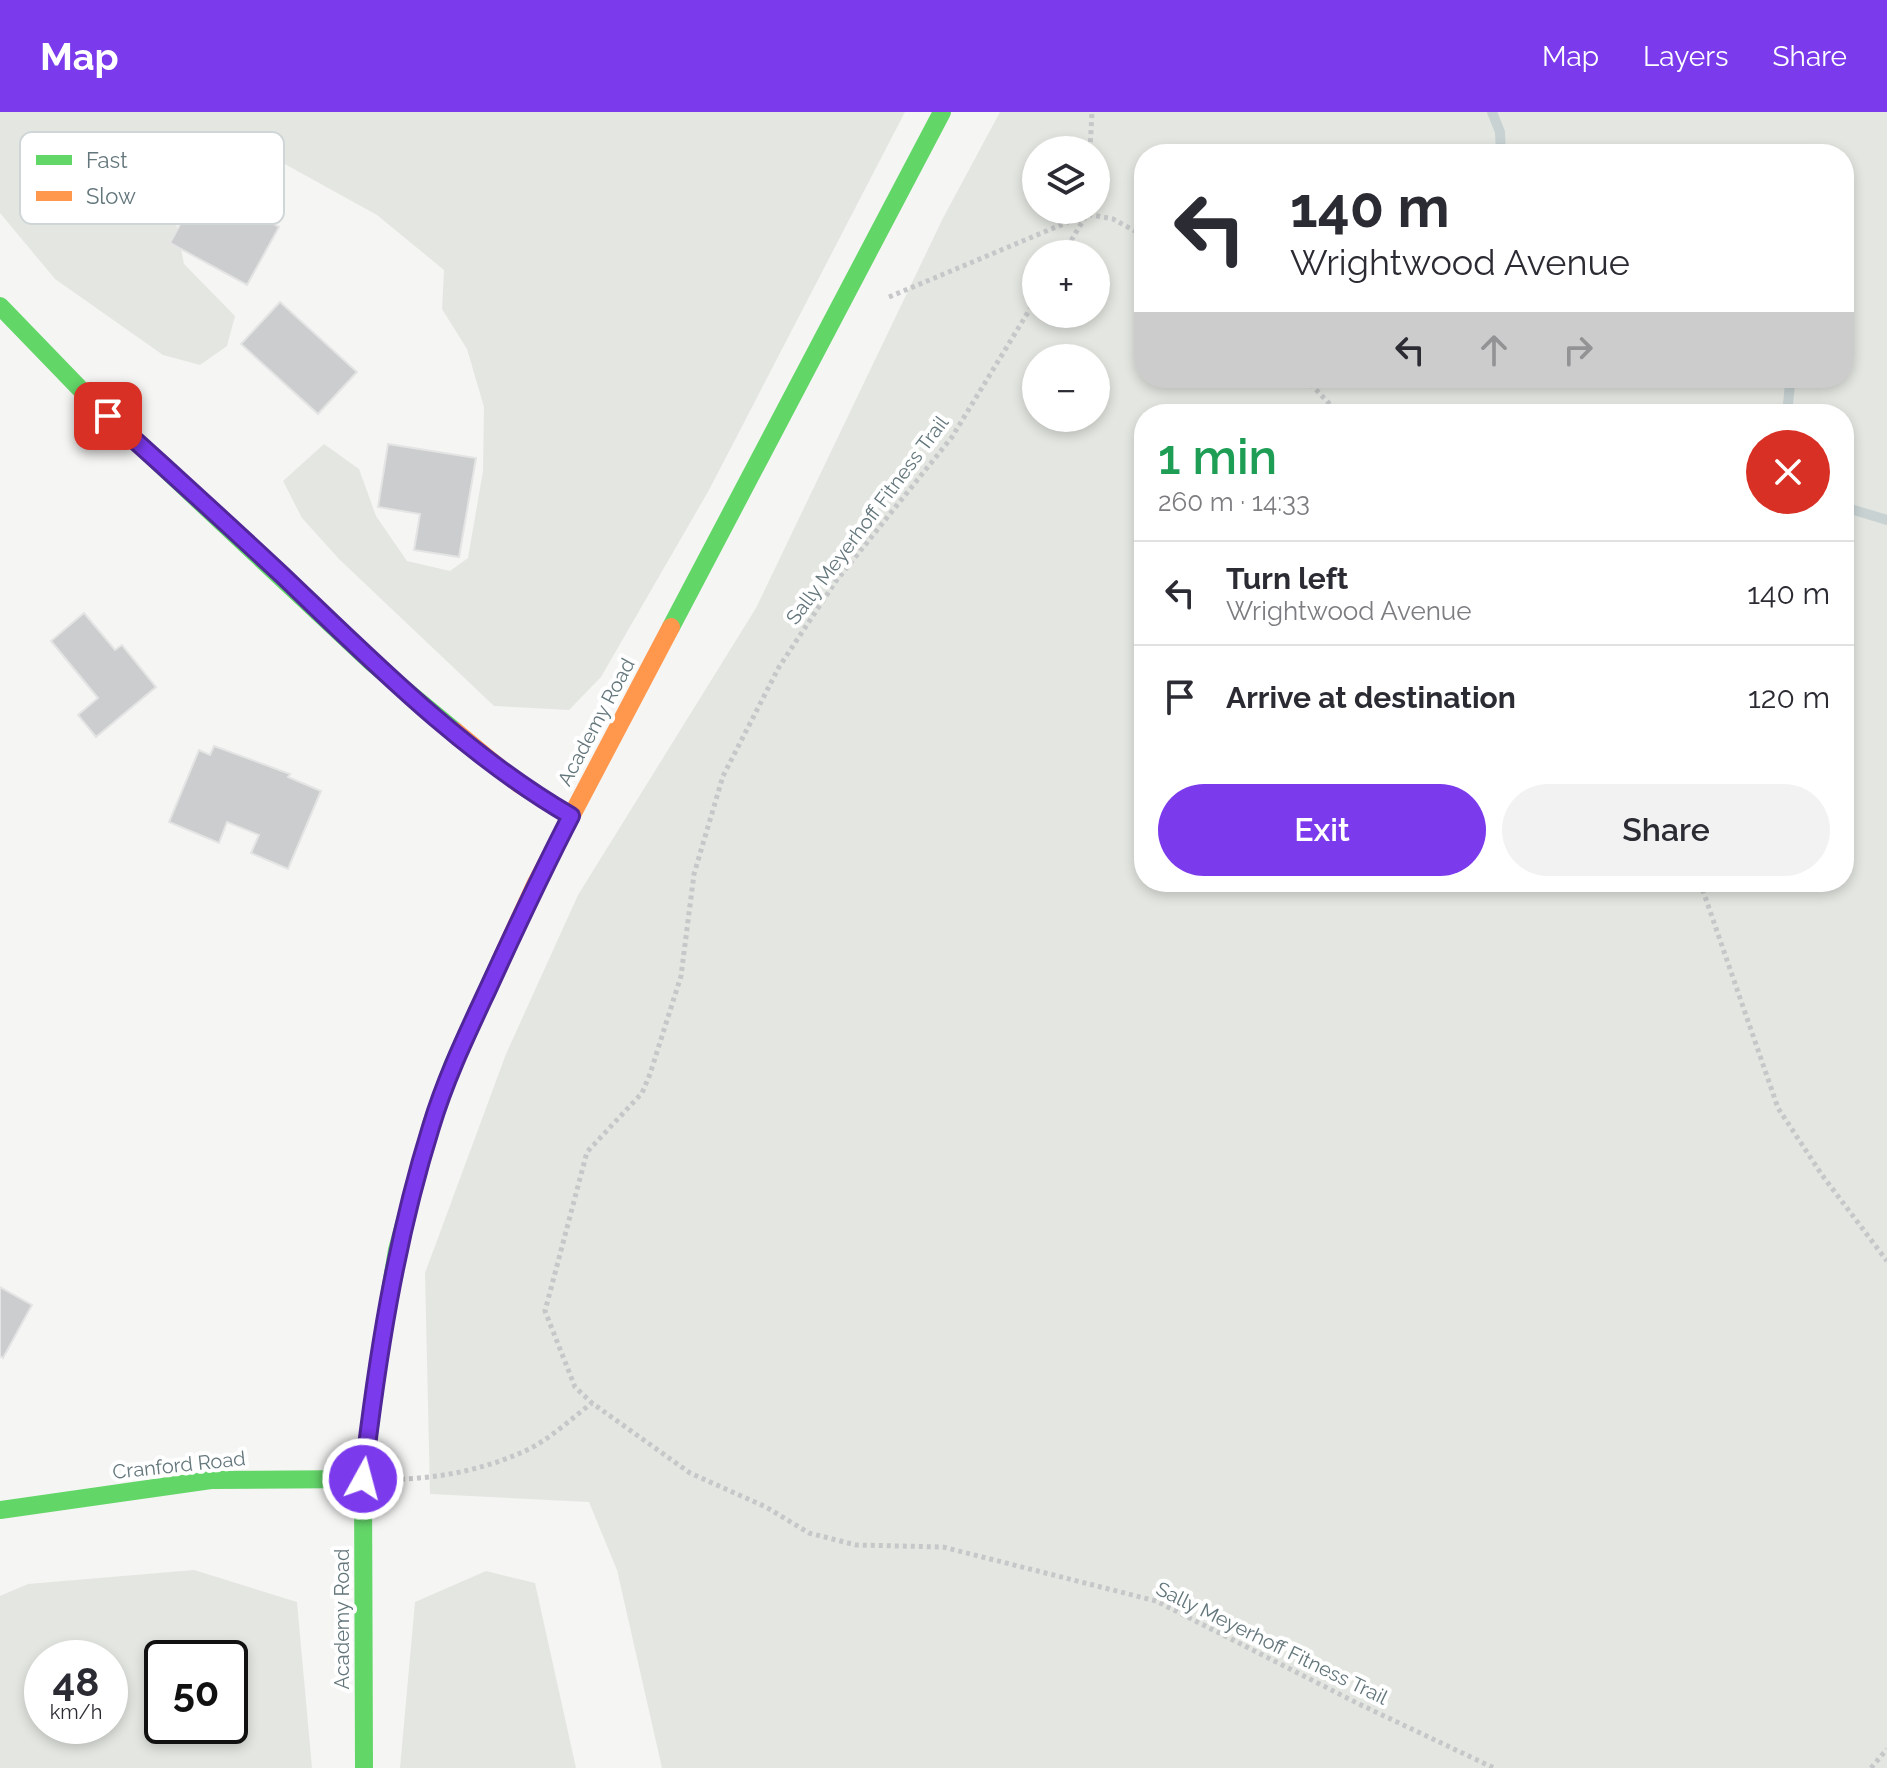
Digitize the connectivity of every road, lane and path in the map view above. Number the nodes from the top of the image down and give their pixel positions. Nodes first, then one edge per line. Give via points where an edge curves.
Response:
1 (942, 112) edge
2 (1092, 112) edge
3 (1091, 136) edge
4 (1110, 218) edge
5 (1059, 224) edge
6 (1134, 231) edge
7 (875, 303) dead end
8 (0, 306) edge
9 (1022, 322) edge
10 (1314, 388) edge
11 (1330, 404) edge
12 (571, 816) junction
13 (1703, 892) edge
14 (1887, 1261) edge
15 (592, 1403) junction
16 (363, 1479) junction
17 (0, 1510) edge
18 (1887, 1749) edge
19 (364, 1768) edge
20 (1494, 1768) edge
21 (1871, 1768) edge

1 - 12 main road, Academy Road
2 - 3 path
4 - 6 path
5 - 7 path
8 - 12 main road via 87,396 370,661 519,784
9 - 15 path, Sally Meyerhoff Fitness Trail via 952,437 836,581 779,667 723,776 694,874 681,976 650,1074 642,1093 587,1152 545,1311 565,1369
10 - 11 path
12 - 16 main road, Academy Road via 452,1066 431,1124 397,1250
13 - 14 path via 1778,1108
15 - 16 path via 528,1450 469,1470
15 - 20 path, Sally Meyerhoff Fitness Trail via 690,1473 809,1533 856,1545 943,1547 1156,1601
16 - 17 main road, Cranford Road via 211,1480
16 - 19 main road, Academy Road
18 - 21 path

